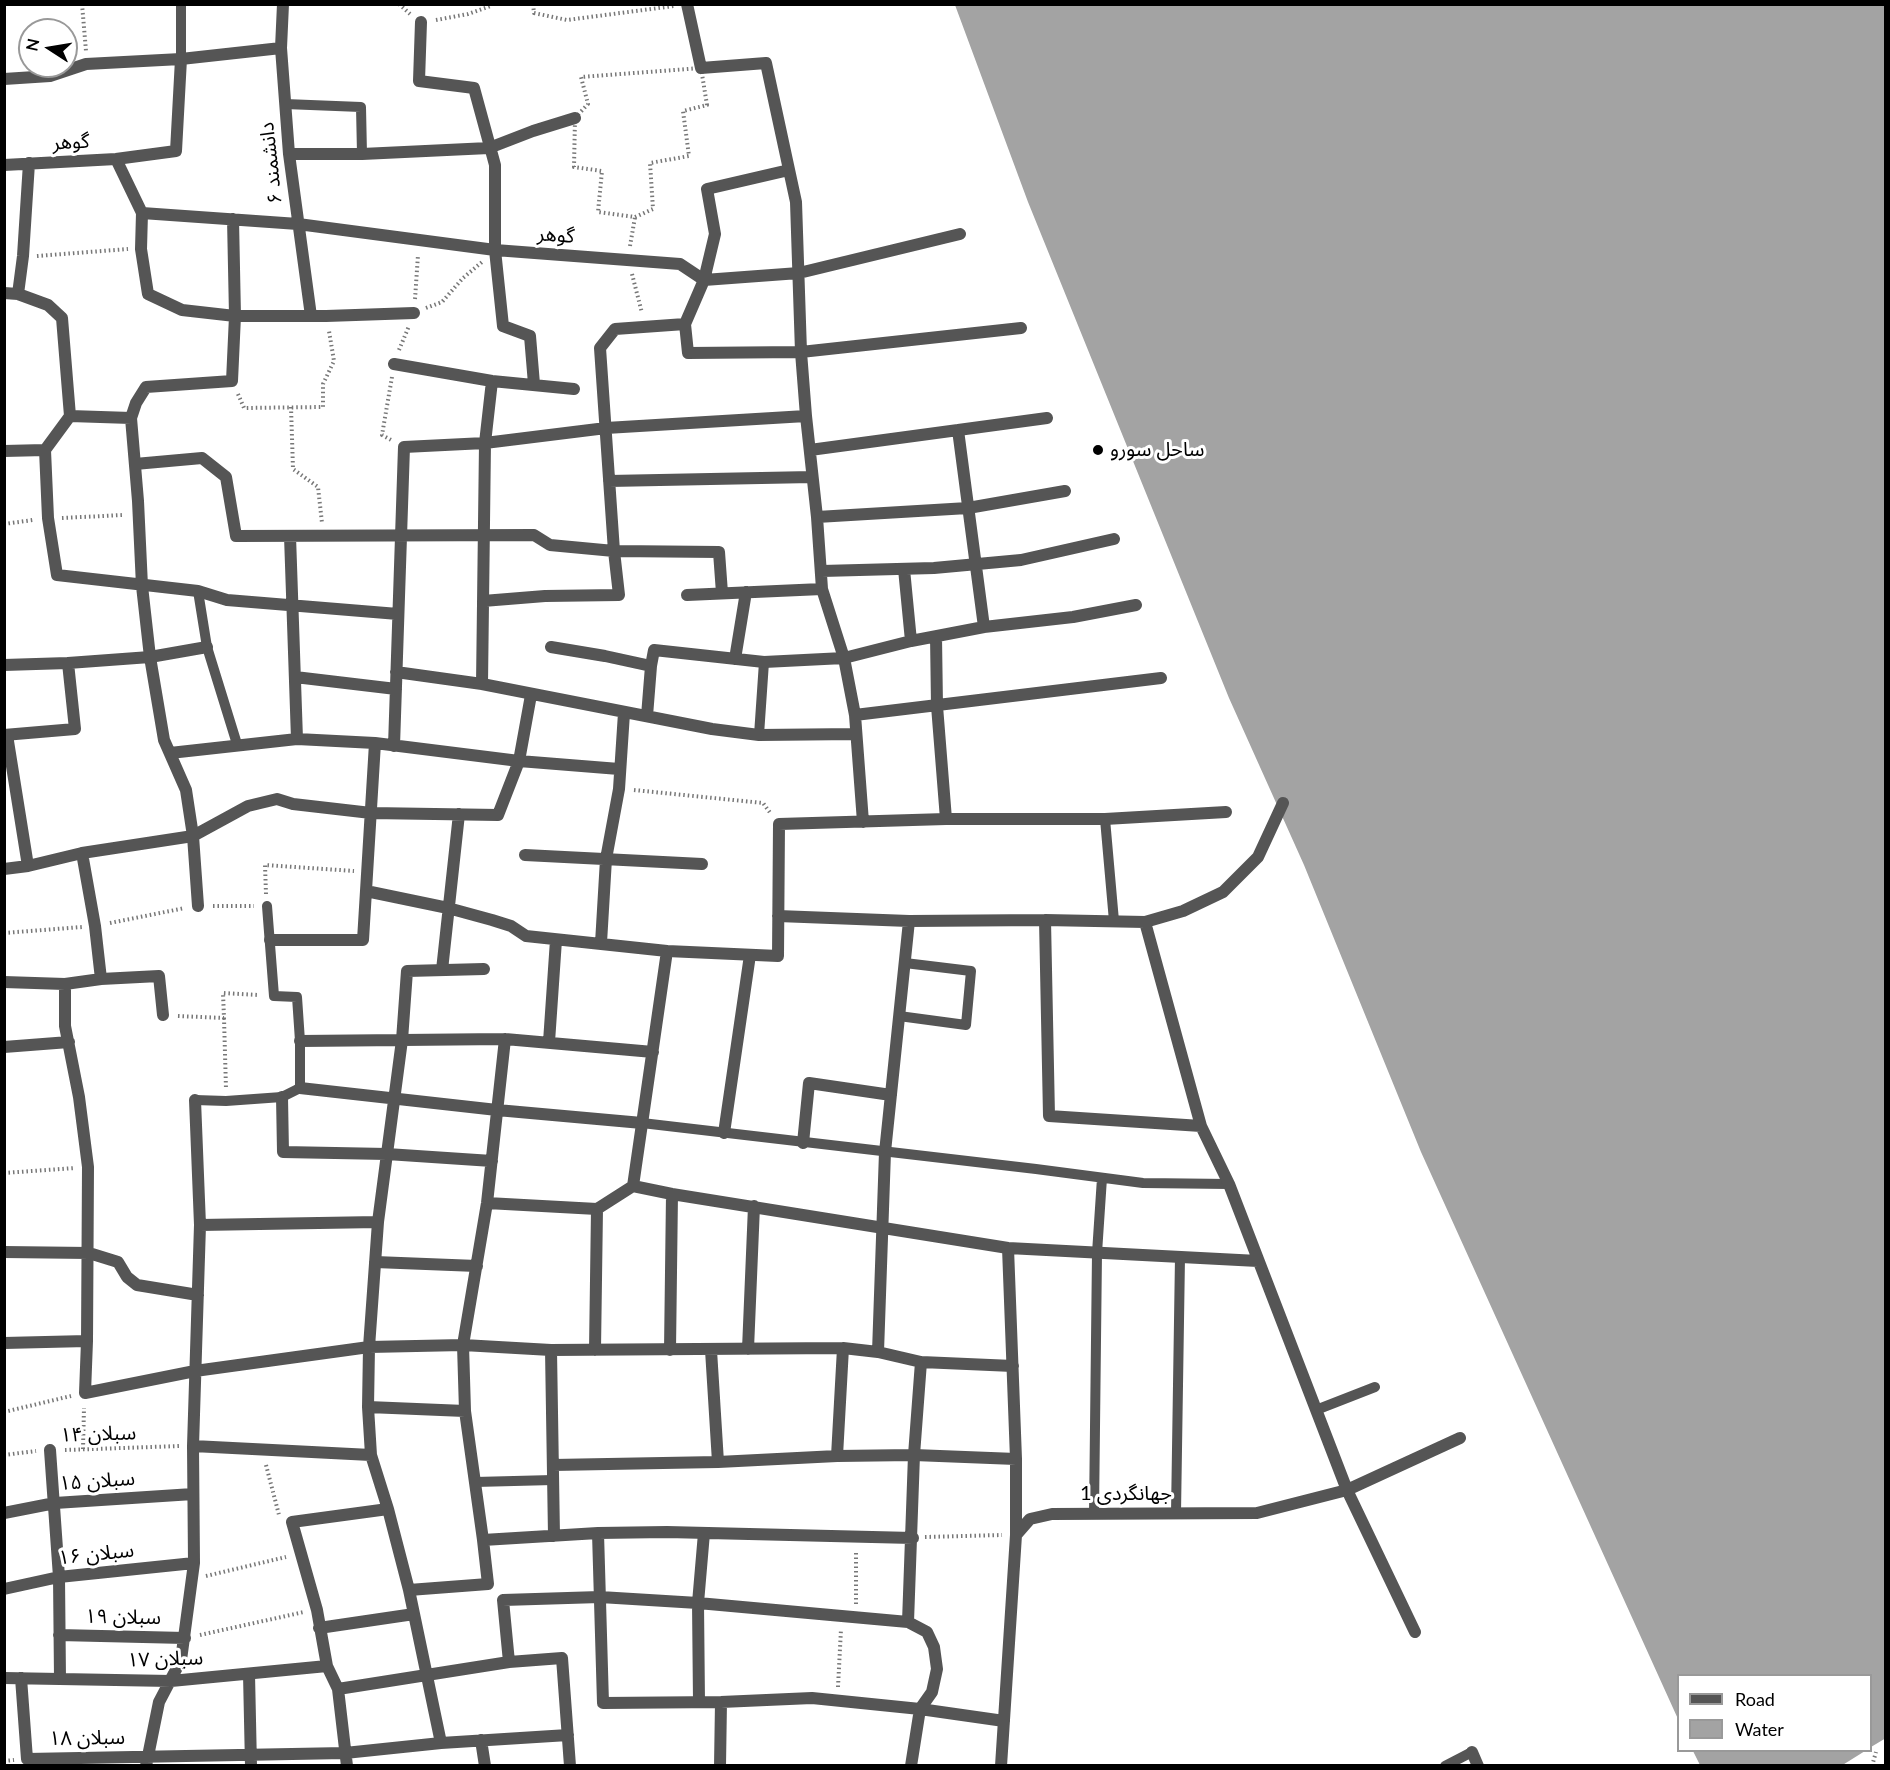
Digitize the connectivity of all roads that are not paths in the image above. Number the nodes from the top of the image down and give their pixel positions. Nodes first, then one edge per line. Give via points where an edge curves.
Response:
1 (182, 4) edge
2 (283, 4) edge
3 (685, 4) edge
4 (421, 22) road end
5 (281, 48) junction
6 (181, 59) junction
7 (4, 79) edge
8 (285, 104) junction
9 (574, 118) road end
10 (489, 148) junction
11 (289, 154) junction
12 (362, 154) junction
13 (117, 159) junction
14 (29, 164) junction
15 (4, 165) edge
16 (789, 170) junction
17 (142, 213) junction
18 (233, 219) junction
19 (298, 224) junction
20 (960, 234) dead end
21 (495, 250) junction
22 (799, 273) junction
23 (704, 280) junction
24 (4, 293) edge
25 (18, 294) junction
26 (414, 313) road end
27 (235, 316) junction
28 (311, 316) junction
29 (686, 324) junction
30 (1021, 328) dead end
31 (801, 352) junction
32 (394, 364) road end
33 (492, 381) junction
34 (534, 384) junction
35 (574, 389) dead end
36 (70, 416) junction
37 (806, 416) junction
38 (131, 418) junction
39 (1047, 418) dead end
40 (606, 428) junction
41 (958, 430) junction
42 (485, 443) junction
43 (45, 450) junction
44 (810, 450) junction
45 (4, 451) edge
46 (135, 464) junction
47 (812, 477) junction
48 (609, 481) junction
49 (1065, 491) dead end
50 (968, 508) junction
51 (817, 517) junction
52 (483, 535) junction
53 (290, 536) junction
54 (401, 536) junction
55 (1114, 539) dead end
56 (614, 551) junction
57 (976, 564) junction
58 (904, 569) junction
59 (822, 572) junction
60 (142, 586) junction
61 (822, 589) junction
62 (198, 591) junction
63 (746, 592) junction
64 (722, 593) junction
65 (687, 595) dead end
66 (483, 601) junction
67 (292, 605) junction
68 (1136, 605) dead end
69 (398, 614) junction
70 (984, 627) junction
71 (936, 636) junction
72 (911, 641) junction
73 (207, 647) junction
74 (551, 647) dead end
75 (150, 657) junction
76 (844, 658) junction
77 (735, 659) junction
78 (764, 662) junction
79 (68, 663) junction
80 (4, 665) edge
81 (651, 666) junction
82 (396, 672) junction
83 (295, 677) junction
84 (1161, 678) dead end
85 (482, 684) junction
86 (396, 689) junction
87 (531, 695) junction
88 (937, 706) junction
89 (624, 713) junction
90 (855, 715) junction
91 (647, 716) junction
92 (856, 734) junction
93 (6, 735) edge
94 (759, 735) junction
95 (297, 739) junction
96 (237, 744) junction
97 (375, 744) junction
98 (394, 746) junction
99 (170, 753) junction
100 (519, 761) junction
101 (619, 769) junction
102 (1283, 802) dead end
103 (1226, 812) dead end
104 (371, 813) junction
105 (459, 814) junction
106 (946, 819) junction
107 (1105, 819) junction
108 (863, 822) junction
109 (193, 836) junction
110 (82, 853) junction
111 (525, 855) dead end
112 (606, 860) junction
113 (702, 864) dead end
114 (28, 866) junction
115 (4, 869) edge
116 (366, 891) junction
117 (198, 906) road end
118 (267, 906) road end
119 (448, 908) junction
120 (778, 916) junction
121 (1045, 920) junction
122 (909, 921) junction
123 (1114, 921) junction
124 (1145, 922) junction
125 (556, 939) junction
126 (270, 940) junction
127 (601, 943) junction
128 (667, 951) junction
129 (750, 955) junction
130 (904, 963) junction
131 (484, 969) dead end
132 (442, 970) junction
133 (101, 979) junction
134 (4, 982) edge
135 (65, 984) junction
136 (163, 1015) road end
137 (899, 1016) junction
138 (505, 1039) junction
139 (402, 1040) junction
140 (300, 1041) junction
141 (69, 1042) junction
142 (549, 1042) junction
143 (4, 1047) edge
144 (653, 1052) junction
145 (300, 1088) junction
146 (891, 1095) junction
147 (282, 1097) junction
148 (394, 1097) junction
149 (195, 1100) joint
150 (497, 1110) junction
151 (642, 1124) junction
152 (1201, 1126) junction
153 (724, 1133) junction
154 (803, 1143) junction
155 (885, 1152) junction
156 (387, 1154) junction
157 (492, 1161) junction
158 (1102, 1178) junction
159 (1229, 1184) junction
160 (633, 1186) junction
161 (672, 1194) junction
162 (487, 1203) junction
163 (754, 1206) junction
164 (597, 1209) junction
165 (378, 1222) junction
166 (200, 1225) junction
167 (882, 1228) junction
168 (1008, 1248) junction
169 (4, 1252) edge
170 (89, 1253) junction
171 (1097, 1253) junction
172 (1180, 1257) junction
173 (1258, 1261) junction
174 (375, 1262) junction
175 (477, 1266) junction
176 (198, 1295) junction
177 (87, 1341) junction
178 (4, 1343) edge
179 (463, 1345) junction
180 (369, 1347) junction
181 (843, 1348) junction
182 (748, 1349) junction
183 (550, 1350) junction
184 (595, 1350) junction
185 (670, 1350) junction
186 (711, 1350) junction
187 (878, 1352) junction
188 (921, 1362) junction
189 (1013, 1366) junction
190 (195, 1371) junction
191 (1375, 1387) dead end
192 (368, 1407) junction
193 (1316, 1410) junction
194 (465, 1411) junction
195 (1460, 1438) dead end
196 (193, 1446) junction
197 (50, 1450) road end
198 (371, 1455) junction
199 (914, 1455) junction
200 (837, 1456) junction
201 (1016, 1459) junction
202 (718, 1462) junction
203 (553, 1465) junction
204 (553, 1480) junction
205 (475, 1482) junction
206 (1347, 1490) junction
207 (193, 1494) junction
208 (55, 1503) junction
209 (388, 1509) junction
210 (4, 1513) edge
211 (1176, 1513) junction
212 (1094, 1514) junction
213 (598, 1533) junction
214 (704, 1533) junction
215 (1016, 1535) junction
216 (554, 1536) junction
217 (913, 1538) junction
218 (483, 1540) junction
219 (194, 1563) junction
220 (59, 1577) junction
221 (4, 1589) edge
222 (409, 1590) junction
223 (600, 1597) junction
224 (698, 1603) junction
225 (414, 1614) junction
226 (908, 1622) junction
227 (319, 1628) junction
228 (1415, 1632) dead end
229 (59, 1635) junction
230 (185, 1638) junction
231 (509, 1662) junction
232 (327, 1666) junction
233 (249, 1674) junction
234 (427, 1674) junction
235 (4, 1678) edge
236 (21, 1678) junction
237 (60, 1679) junction
238 (171, 1681) junction
239 (338, 1689) junction
240 (699, 1702) junction
241 (721, 1702) junction
242 (920, 1709) junction
243 (1004, 1721) junction
244 (568, 1735) junction
245 (481, 1740) junction
246 (441, 1743) junction
247 (1472, 1752) joint
248 (346, 1759) edge
249 (251, 1760) edge
250 (147, 1761) edge
251 (485, 1766) edge
252 (570, 1766) edge
253 (720, 1766) edge
254 (911, 1766) edge
255 (1001, 1766) edge
256 (1445, 1766) edge
257 (1478, 1766) edge

1 - 6 lane
2 - 5 street, دانشمند ۶
3 - 16 street via 701,68 766,63
4 - 10 street via 419,81 474,88
5 - 6 street
5 - 8 street, دانشمند ۶
6 - 7 street via 86,64 50,75
6 - 13 street via 176,151
8 - 11 street, دانشمند ۶
8 - 12 lane via 361,107
9 - 10 street
10 - 12 street
10 - 21 street via 495,165
11 - 12 street
11 - 19 street, دانشمند ۶
13 - 14 street, گوهر
13 - 17 street, گوهر
14 - 15 street, گوهر
14 - 25 street
16 - 22 street via 796,202
16 - 23 street via 707,189 715,234
17 - 18 street, گوهر
17 - 27 street, گوهر via 141,249 148,294 182,310
18 - 19 street, گوهر
18 - 27 street
19 - 21 street, گوهر
19 - 28 street, دانشمند ۶
20 - 22 street
21 - 23 street, گوهر via 680,264
21 - 34 street via 504,326 530,336
22 - 23 street
22 - 31 street
23 - 29 street
24 - 25 street
25 - 36 street via 48,305 62,318
26 - 28 street
27 - 28 street
27 - 38 street via 232,381 146,387
29 - 31 street via 688,353
29 - 40 street via 615,328 600,348
30 - 31 street
31 - 37 street
32 - 33 street
33 - 34 street
33 - 42 street
34 - 35 street
36 - 38 street
36 - 43 street
37 - 40 street
37 - 44 street
38 - 46 street
39 - 41 street
40 - 42 street
40 - 48 street
41 - 44 street
41 - 50 street
42 - 52 street
42 - 54 street via 404,447
43 - 45 street
43 - 60 street via 48,518 57,575
44 - 47 street
46 - 53 street via 202,458 226,477 236,536
46 - 60 street
47 - 48 street
47 - 51 street
48 - 56 street
49 - 50 street
50 - 51 street
50 - 57 street
51 - 59 street
52 - 54 street
52 - 56 street via 534,535 550,545
52 - 66 street
53 - 54 street
53 - 67 street
54 - 69 street
55 - 57 street via 1021,560
56 - 64 street via 719,552
56 - 66 street via 620,595
57 - 58 street
57 - 70 street
58 - 59 street
58 - 72 street
59 - 61 street
60 - 62 street
60 - 75 street
61 - 63 street
61 - 76 street
62 - 67 street via 227,600
62 - 73 lane
63 - 64 street
63 - 77 street
64 - 65 street
66 - 85 street
67 - 69 street
67 - 83 street
68 - 70 street
69 - 82 street
70 - 71 street
71 - 72 street
71 - 88 street
72 - 76 street
73 - 75 street
73 - 96 lane
74 - 81 street
75 - 79 street
75 - 99 street via 164,740
76 - 78 street
76 - 90 street
77 - 78 street
77 - 81 street via 654,650
78 - 94 lane
79 - 80 street
79 - 93 street via 75,729
81 - 91 street
82 - 85 street
82 - 86 street
83 - 86 street
83 - 95 street
84 - 88 street
85 - 87 street
86 - 98 street
87 - 89 street
87 - 100 street
88 - 90 street
88 - 106 street
89 - 91 street
89 - 101 street
90 - 92 street
91 - 94 street
92 - 94 street
92 - 108 street
93 - 114 street
95 - 96 street
95 - 97 street
96 - 99 street
97 - 98 street
97 - 104 street
98 - 100 street
99 - 109 street via 186,790
100 - 101 street
100 - 105 street via 498,815
101 - 112 street
102 - 124 street via 1258,857 1223,892 1183,911
103 - 107 street
104 - 105 street
104 - 109 street via 277,799 248,806
104 - 116 street
105 - 119 street
106 - 107 street
106 - 108 street
107 - 123 lane
108 - 120 street via 779,824
109 - 110 street
109 - 117 street
110 - 114 street
110 - 133 street
111 - 112 street
112 - 113 street
112 - 127 street
114 - 115 street
116 - 119 street
116 - 126 street via 363,940
118 - 126 lane
119 - 125 street via 511,926 526,936
119 - 132 street
120 - 122 street
120 - 129 street via 778,956
121 - 122 street
121 - 123 street
121 - 152 street via 1049,1116
122 - 130 street
123 - 124 street
124 - 152 street
125 - 127 street
125 - 142 street
126 - 140 lane via 274,996 297,997
127 - 128 street
128 - 129 street
128 - 144 street
129 - 153 street
130 - 137 street
130 - 137 lane via 971,971 966,1025
131 - 132 street
132 - 139 street via 407,970
133 - 135 street
133 - 136 street via 159,976
134 - 135 street
135 - 141 street
137 - 146 street
138 - 139 street
138 - 142 street
138 - 150 street
139 - 140 street
139 - 148 street
140 - 145 lane
141 - 143 street
141 - 170 street via 88,1167
142 - 144 street
144 - 151 street
145 - 147 lane
145 - 148 street
146 - 154 street via 809,1083
146 - 155 street
147 - 149 lane
147 - 156 street via 283,1152
148 - 150 street
148 - 156 street
149 - 166 street
150 - 151 street
150 - 157 street
151 - 153 lane
151 - 160 street
152 - 159 street
153 - 154 lane
154 - 155 lane
155 - 158 lane
155 - 167 street
156 - 157 street
156 - 165 street
157 - 162 street
158 - 159 lane via 1143,1183
158 - 171 lane
159 - 173 street
160 - 161 street
160 - 164 street
161 - 163 street
161 - 185 street
162 - 164 street
162 - 175 street
163 - 167 street
163 - 182 street
164 - 184 street
165 - 166 street
165 - 174 street
166 - 176 street
167 - 168 street
167 - 187 street
168 - 171 street
168 - 189 street
169 - 170 street
170 - 176 street via 118,1262 137,1286
170 - 177 street
171 - 172 street
171 - 212 lane
172 - 173 street
172 - 211 lane
173 - 193 street
174 - 175 street
174 - 180 street
175 - 179 street
176 - 190 street
177 - 178 street
177 - 190 street via 85,1393
179 - 180 street
179 - 183 street
179 - 194 street
180 - 190 street
180 - 192 street
181 - 182 street
181 - 187 street
181 - 200 street
182 - 186 street
183 - 184 street
183 - 203 street
184 - 185 street
185 - 186 street
186 - 202 street
187 - 188 street
188 - 189 street
188 - 199 street
189 - 201 street
190 - 196 street
191 - 193 lane
192 - 194 street
192 - 198 street
193 - 206 street
194 - 205 street
195 - 206 street, جهانگردی 1
196 - 198 street
196 - 207 street
197 - 208 street
198 - 209 street
199 - 200 street
199 - 201 street
199 - 217 street
200 - 202 street
201 - 215 street
202 - 203 street
203 - 204 street
204 - 205 lane
204 - 216 street
205 - 218 street
206 - 211 street, جهانگردی 1 via 1257,1513
206 - 228 street
207 - 208 street, سبلان ۱۵
207 - 219 street
208 - 210 street, سبلان ۱۵
208 - 220 street
209 - 222 street
209 - 227 street via 292,1522
211 - 212 street, جهانگردی 1
212 - 215 street, جهانگردی 1 via 1052,1514 1030,1519
213 - 214 street
213 - 216 street
213 - 223 street
214 - 217 street
214 - 224 street
215 - 243 street
216 - 218 street
217 - 226 street
218 - 222 street via 488,1584
219 - 220 street, سبلان ۱۶
219 - 230 street
220 - 221 street, سبلان ۱۶
220 - 229 street
222 - 225 street
223 - 224 street
223 - 231 street via 503,1600
223 - 240 street via 603,1703
224 - 226 street
224 - 240 street
225 - 227 street
225 - 234 street
226 - 242 street via 927,1632 934,1647 937,1669 932,1692
227 - 232 street
229 - 230 street, سبلان ۱۹
229 - 237 street
230 - 238 street via 181,1660
231 - 234 street
231 - 244 street via 562,1658
232 - 233 street, سبلان ۱۷
232 - 239 street
233 - 238 street, سبلان ۱۷
233 - 249 street
234 - 239 street
234 - 246 street
235 - 236 street, سبلان ۱۷
236 - 237 street, سبلان ۱۷
236 - 250 street, سبلان ۱۸ via 27,1759
237 - 238 street, سبلان ۱۷
238 - 250 street via 159,1702
239 - 248 street
240 - 241 street
241 - 242 street via 812,1698
241 - 253 street
242 - 243 street
242 - 254 street
243 - 255 street
244 - 245 street, سبلان ۱۸
244 - 252 street
245 - 246 street, سبلان ۱۸
245 - 251 street
246 - 248 street, سبلان ۱۸
247 - 256 lane
247 - 257 street
248 - 249 street, سبلان ۱۸
249 - 250 street, سبلان ۱۸

